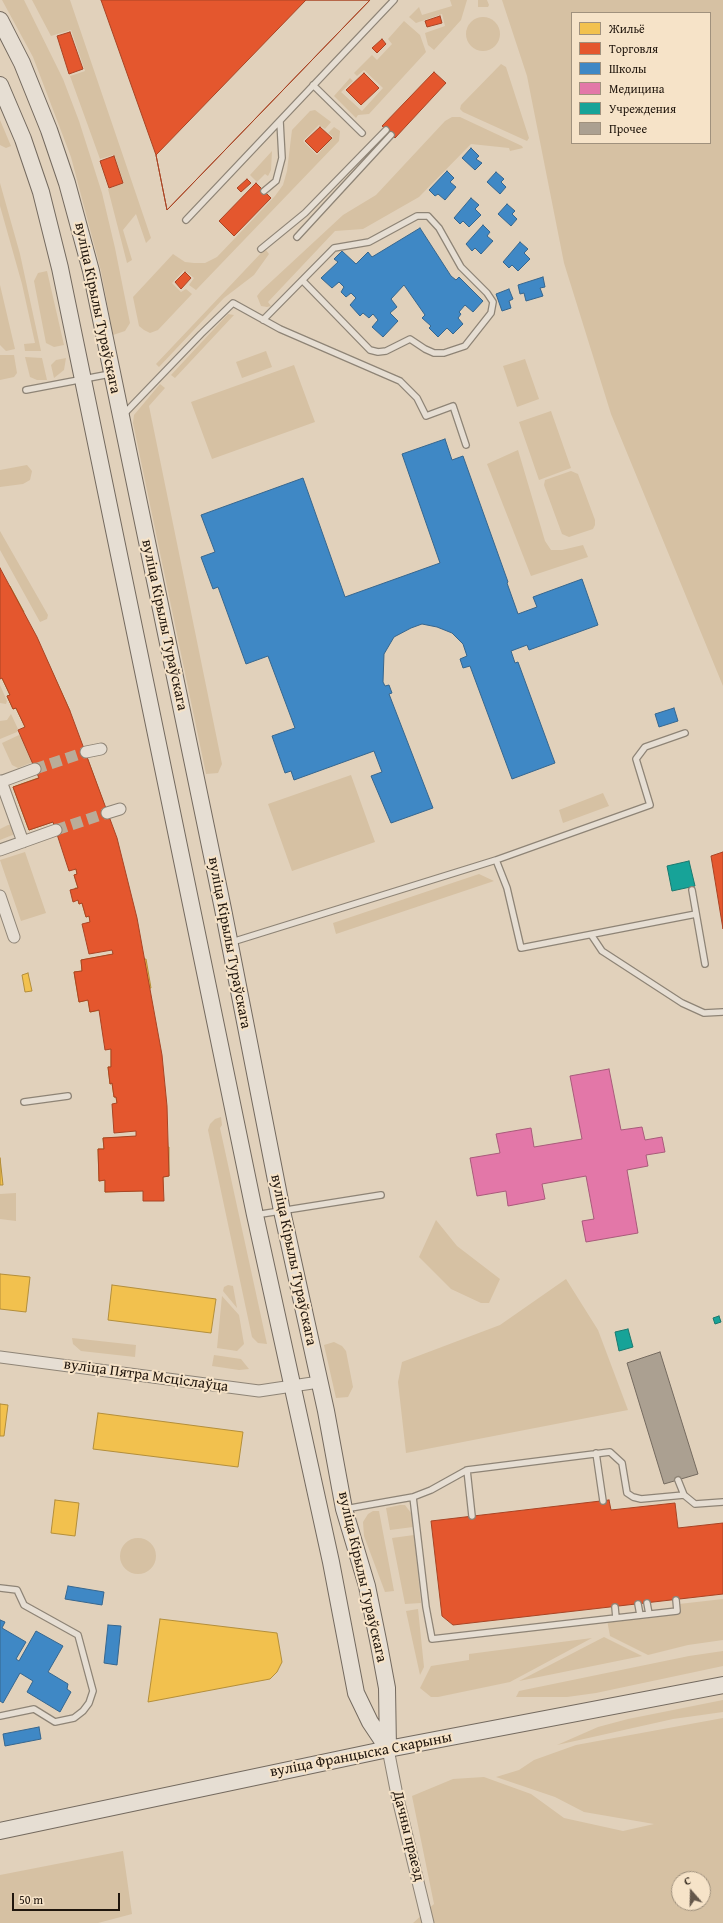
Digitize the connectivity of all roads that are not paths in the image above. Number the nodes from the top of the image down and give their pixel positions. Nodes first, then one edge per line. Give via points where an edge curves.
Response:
1 (394, 0) edge
2 (0, 20) edge
3 (0, 85) edge
4 (313, 85) junction
5 (280, 121) junction
6 (386, 130) dead end
7 (362, 133) dead end
8 (391, 135) dead end
9 (264, 191) dead end
10 (186, 220) dead end
11 (297, 237) dead end
12 (261, 249) dead end
13 (302, 281) junction
14 (263, 320) junction
15 (112, 373) junction
16 (84, 380) junction
17 (26, 390) dead end
18 (121, 416) junction
19 (466, 445) dead end
20 (685, 733) dead end
21 (101, 749) dead end
22 (86, 752) tunnel mouth
23 (35, 770) tunnel mouth
24 (1, 782) edge
25 (120, 809) dead end
26 (107, 813) tunnel mouth
27 (56, 830) tunnel mouth
28 (23, 842) junction
29 (0, 850) edge
30 (496, 860) junction
31 (692, 890) dead end
32 (0, 896) edge
33 (696, 914) junction
34 (592, 936) junction
35 (14, 938) dead end
36 (230, 943) junction
37 (705, 964) dead end
38 (723, 1012) edge
39 (68, 1096) dead end
40 (24, 1102) dead end
41 (381, 1195) dead end
42 (282, 1211) junction
43 (255, 1215) junction
44 (0, 1357) edge
45 (319, 1382) junction
46 (292, 1387) junction
47 (596, 1454) junction
48 (467, 1470) junction
49 (678, 1480) dead end
50 (684, 1495) junction
51 (413, 1497) junction
52 (603, 1501) dead end
53 (723, 1502) edge
54 (344, 1509) junction
55 (472, 1516) dead end
56 (0, 1588) edge
57 (676, 1600) dead end
58 (648, 1603) dead end
59 (638, 1604) dead end
60 (615, 1607) dead end
61 (649, 1614) junction
62 (640, 1615) junction
63 (616, 1618) junction
64 (723, 1685) edge
65 (0, 1716) edge
66 (388, 1749) junction
67 (0, 1831) edge
68 (428, 1923) edge

1 - 4 lane
2 - 15 main road, вуліца Кірылы Тураўскага via 37,97 68,183 91,271
3 - 16 main road, вуліца Кірылы Тураўскага via 23,138 41,192
4 - 5 lane
4 - 7 lane
5 - 9 lane via 281,165 276,181
5 - 10 lane
6 - 12 lane via 305,213
8 - 11 lane
13 - 13 lane via 334,248 369,242 417,216 428,216 439,228 461,267 493,302 491,313 464,346 444,353 434,353 410,339 386,351 378,352 370,350
13 - 14 lane
14 - 18 lane via 233,303
14 - 19 lane via 400,381 417,398 426,416 453,406
15 - 16 lane
15 - 18 main road, вуліца Кірылы Тураўскага
16 - 17 lane
16 - 43 main road, вуліца Кірылы Тураўскага
18 - 36 main road, вуліца Кірылы Тураўскага
20 - 30 lane via 644,747 636,759 650,805
21 - 22 street
23 - 24 street
24 - 28 street
25 - 26 street
27 - 28 street
28 - 29 street
30 - 34 lane via 507,888 521,948
30 - 36 lane
31 - 33 lane
32 - 35 street
33 - 34 lane
33 - 37 lane
34 - 38 lane via 602,951 682,1003 704,1013
36 - 42 main road, вуліца Кірылы Тураўскага
39 - 40 lane
41 - 42 lane
42 - 43 lane
42 - 45 main road, вуліца Кірылы Тураўскага
43 - 46 main road, вуліца Кірылы Тураўскага
44 - 46 street, вуліца Пятра Мсціслаўца via 259,1391
45 - 46 street, вуліца Пятра Мсціслаўца
45 - 54 main road, вуліца Кірылы Тураўскага
46 - 66 main road, вуліца Кірылы Тураўскага via 356,1693 370,1722
47 - 48 lane
47 - 50 lane via 610,1452 622,1463 627,1493 633,1497 641,1499
47 - 52 lane
48 - 51 lane
48 - 55 lane
49 - 50 lane
50 - 53 lane via 695,1504
51 - 54 lane
51 - 63 lane via 432,1639
54 - 66 main road, вуліца Кірылы Тураўскага via 367,1586 382,1659 387,1688
56 - 65 lane via 17,1590 24,1605 78,1635 93,1691 89,1703 74,1718 55,1722 34,1709
57 - 61 lane via 677,1610
58 - 61 lane
59 - 62 lane
60 - 63 lane
61 - 62 lane
62 - 63 lane
64 - 66 main road, вуліца Францыска Скарыны
66 - 67 main road, вуліца Францыска Скарыны
66 - 68 street, Дачны праезд

